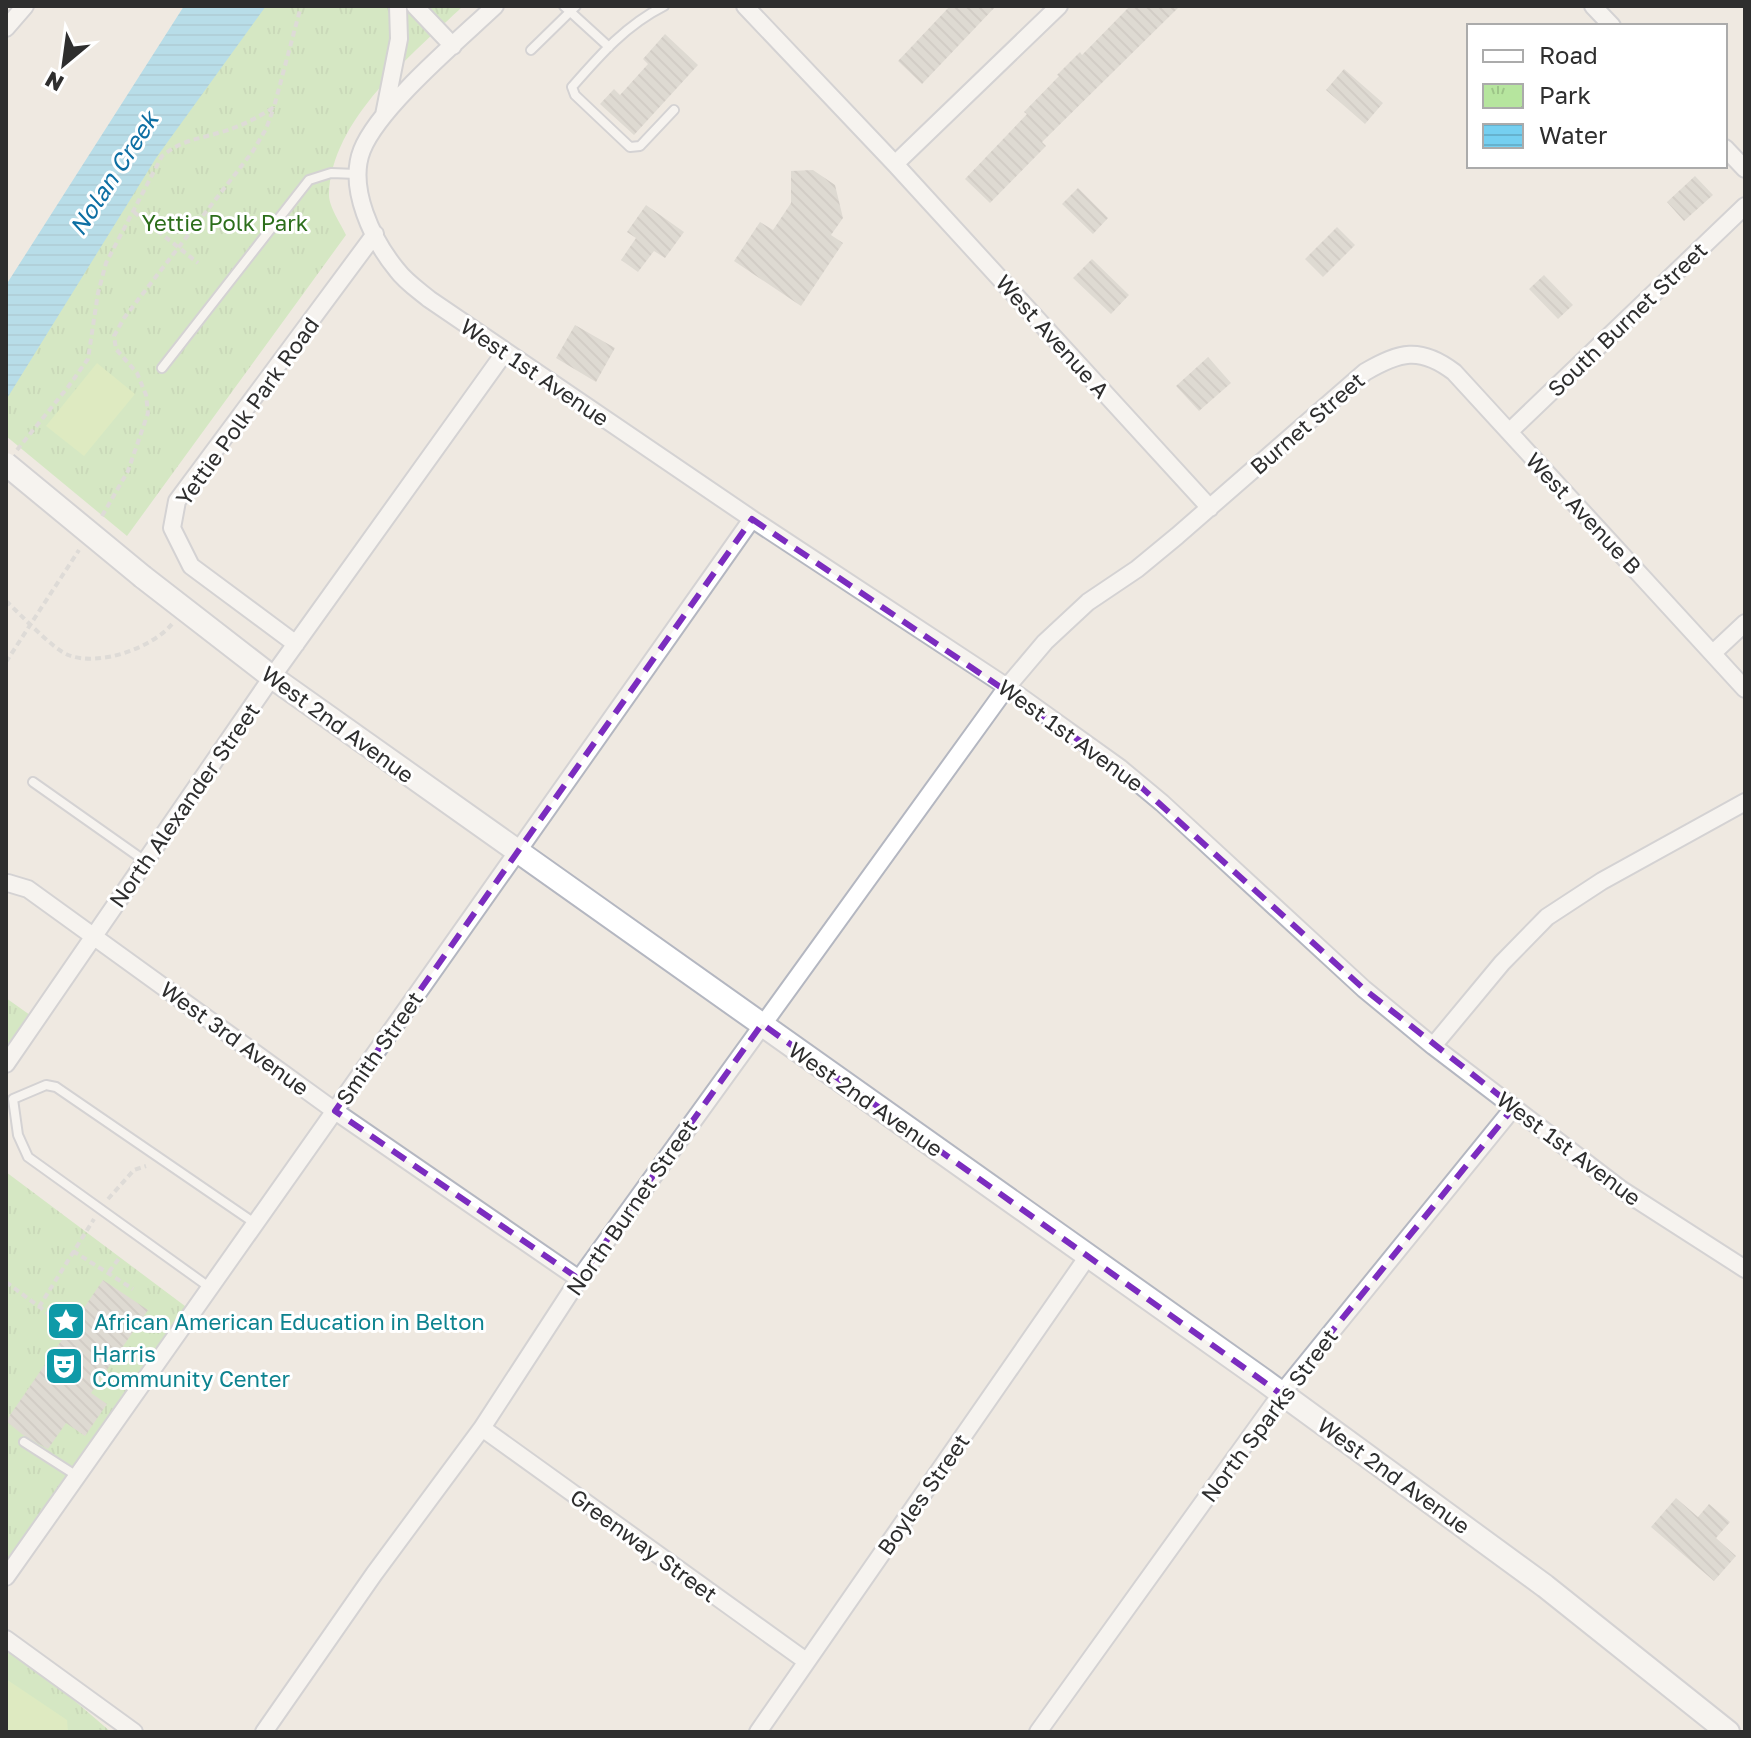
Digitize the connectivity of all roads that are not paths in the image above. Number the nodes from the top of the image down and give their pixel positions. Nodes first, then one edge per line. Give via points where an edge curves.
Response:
1 (25, 6) edge
2 (398, 6) edge
3 (415, 6) edge
4 (495, 6) edge
5 (664, 6) edge
6 (745, 6) edge
7 (1059, 6) edge
8 (1593, 6) edge
9 (570, 8) edge
10 (1610, 24) edge
11 (6, 28) edge
12 (453, 46) junction
13 (609, 47) junction
14 (531, 50) dead end
15 (674, 110) dead end
16 (384, 115) junction
17 (1727, 150) edge
18 (895, 164) junction
19 (1745, 169) edge
20 (357, 174) junction
21 (1745, 206) edge
22 (375, 234) junction
23 (505, 352) junction
24 (1412, 353) joint
25 (162, 368) dead end
26 (1509, 432) junction
27 (8, 462) edge
28 (1210, 508) junction
29 (752, 519) junction
30 (1745, 623) edge
31 (296, 644) junction
32 (1713, 653) junction
33 (272, 677) junction
34 (1007, 687) junction
35 (1745, 689) edge
36 (33, 782) dead end
37 (1745, 802) edge
38 (518, 852) junction
39 (145, 861) junction
40 (8, 883) dead end
41 (94, 937) junction
42 (762, 1024) junction
43 (1433, 1046) junction
44 (6, 1064) edge
45 (10, 1097) edge
46 (1514, 1107) junction
47 (335, 1111) junction
48 (256, 1224) junction
49 (1088, 1256) junction
50 (1745, 1269) edge
51 (579, 1279) junction
52 (210, 1288) junction
53 (1281, 1394) junction
54 (482, 1428) junction
55 (24, 1442) dead end
56 (77, 1476) junction
57 (6, 1577) edge
58 (6, 1639) edge
59 (806, 1661) junction
60 (134, 1732) edge
61 (264, 1732) edge
62 (758, 1732) edge
63 (1038, 1732) edge
64 (1728, 1732) edge

1 - 11 street
2 - 16 street via 399,39
3 - 12 street
4 - 12 street
5 - 13 lane via 646,14
6 - 18 street, West Avenue A
7 - 18 street
8 - 10 street
9 - 13 lane
9 - 14 lane
12 - 16 street
13 - 15 lane via 572,87 623,144 640,146
16 - 20 street via 362,150
17 - 19 street
18 - 28 street, West Avenue A
20 - 22 street, West 1st Avenue
20 - 25 lane via 331,173 309,180
21 - 26 street, South Burnet Street
22 - 23 street, West 1st Avenue via 397,272
22 - 31 street, Yettie Polk Park Road via 177,501 172,528 191,566
23 - 29 street, West 1st Avenue
23 - 31 street, North Alexander Street
24 - 26 street, West Avenue B via 1454,372
24 - 28 street, Burnet Street via 1365,372
26 - 32 street, West Avenue B
27 - 33 street, West 2nd Avenue, bridge
28 - 34 street via 1088,602
29 - 34 street, West 1st Avenue
29 - 38 street, Smith Street
30 - 32 street
31 - 33 street, North Alexander Street
32 - 35 street, West Avenue B
33 - 38 street, West 2nd Avenue
33 - 39 street, North Alexander Street
34 - 42 street, North Burnet Street
34 - 43 street, West 1st Avenue via 1152,794
36 - 39 lane
37 - 43 street via 1547,917
38 - 42 street, West 2nd Avenue
38 - 47 street, Smith Street
39 - 41 street, North Alexander Street
40 - 41 street, West 3rd Avenue via 28,889
41 - 44 street, North Alexander Street
41 - 47 street, West 3rd Avenue
42 - 49 street, West 2nd Avenue
42 - 51 street, North Burnet Street
43 - 46 street, West 1st Avenue
45 - 48 lane via 46,1085 56,1087
45 - 52 lane via 28,1157
46 - 50 street, West 1st Avenue via 1622,1190
46 - 53 street, North Sparks Street
47 - 48 street, Smith Street
47 - 51 street, West 3rd Avenue
48 - 52 street, Smith Street
49 - 53 street, West 2nd Avenue
49 - 59 street, Boyles Street
51 - 54 street, North Burnet Street
52 - 56 street, Smith Street
53 - 63 street, North Sparks Street
53 - 64 street, West 2nd Avenue via 1545,1586
54 - 59 street, Greenway Street
54 - 61 street, North Burnet Street
55 - 56 lane
56 - 57 street, Smith Street
58 - 60 street
59 - 62 street, Boyles Street

